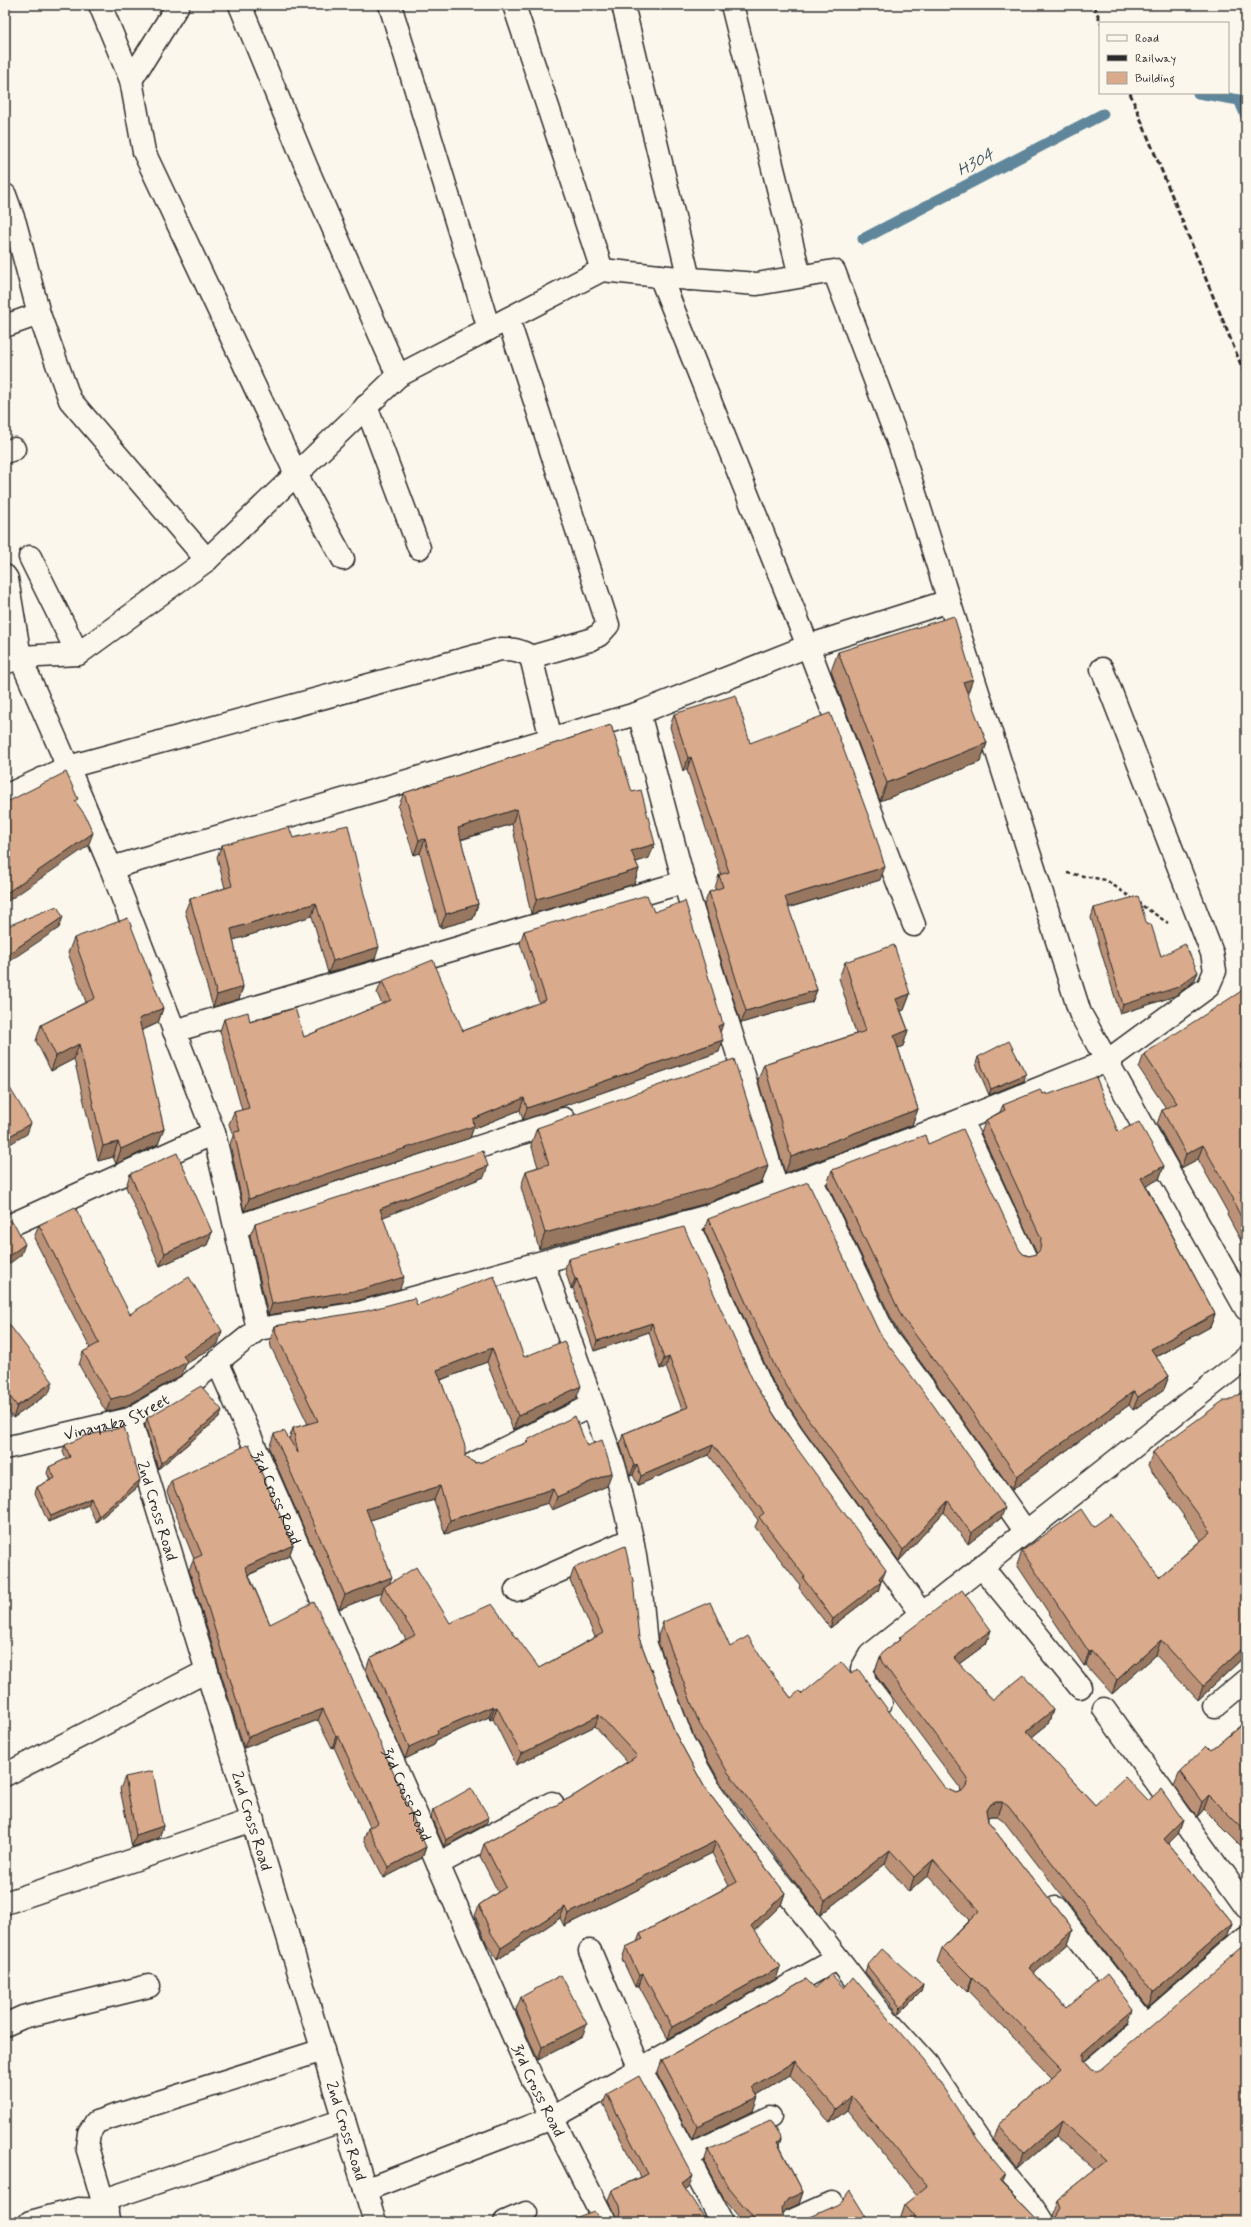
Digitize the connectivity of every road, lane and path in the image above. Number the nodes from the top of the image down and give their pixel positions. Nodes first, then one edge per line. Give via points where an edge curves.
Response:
1 (100, 5) edge
2 (178, 5) edge
3 (240, 5) edge
4 (390, 5) edge
5 (514, 5) edge
6 (623, 5) edge
7 (732, 5) edge
8 (131, 80) junction
9 (5, 195) edge
10 (10, 224) edge
11 (602, 270) junction
12 (660, 276) junction
13 (800, 276) junction
14 (689, 279) junction
15 (39, 314) junction
16 (498, 324) junction
17 (5, 326) edge
18 (398, 376) junction
19 (366, 406) junction
20 (296, 474) junction
21 (420, 548) dead end
22 (30, 557) dead end
23 (343, 559) dead end
24 (207, 560) junction
25 (5, 576) edge
26 (949, 601) junction
27 (808, 646) junction
28 (78, 654) junction
29 (530, 657) junction
30 (12, 660) edge
31 (1102, 669) dead end
32 (639, 713) junction
33 (551, 739) junction
34 (68, 767) junction
35 (5, 796) edge
36 (1033, 866) junction
37 (111, 868) junction
38 (684, 882) junction
39 (914, 925) dead end
40 (1175, 928) dead end
41 (1246, 939) edge
42 (1212, 953) junction
43 (174, 1031) junction
44 (739, 1058) junction
45 (1106, 1061) junction
46 (717, 1066) edge
47 (584, 1112) edge
48 (961, 1120) junction
49 (214, 1133) junction
50 (810, 1177) junction
51 (777, 1190) junction
52 (688, 1222) junction
53 (13, 1224) edge
54 (235, 1227) junction
55 (1025, 1257) edge
56 (543, 1263) junction
57 (1246, 1309) edge
58 (258, 1329) junction
59 (1246, 1358) edge
60 (217, 1361) junction
61 (593, 1405) junction
62 (130, 1419) junction
63 (6, 1446) edge
64 (471, 1465) edge
65 (1026, 1532) junction
66 (632, 1539) junction
67 (981, 1566) junction
68 (516, 1590) dead end
69 (922, 1614) junction
70 (207, 1671) junction
71 (1246, 1680) edge
72 (1080, 1687) dead end
73 (1215, 1706) dead end
74 (1104, 1709) dead end
75 (893, 1720) edge
76 (5, 1775) edge
77 (552, 1803) dead end
78 (253, 1820) junction
79 (438, 1864) junction
80 (1041, 1890) edge
81 (5, 1903) edge
82 (1246, 1908) edge
83 (1246, 1938) edge
84 (590, 1951) dead end
85 (837, 1959) junction
86 (149, 1986) dead end
87 (5, 2025) edge
88 (1146, 2025) junction
89 (323, 2050) junction
90 (640, 2069) junction
91 (1089, 2073) edge
92 (770, 2117) dead end
93 (552, 2118) junction
94 (344, 2120) junction
95 (687, 2156) junction
96 (365, 2190) junction
97 (832, 2203) dead end
98 (107, 2211) edge
99 (526, 2213) dead end
100 (30, 2222) edge
101 (375, 2222) edge
102 (505, 2222) edge
103 (605, 2222) edge
104 (722, 2222) edge
105 (789, 2222) edge
106 (1041, 2222) edge

1 - 8 street
2 - 8 street
3 - 18 street via 306,166
4 - 16 street
5 - 11 street
6 - 14 street
7 - 13 street
8 - 20 street via 144,152
9 - 10 street
10 - 15 street
11 - 12 street
11 - 16 street
12 - 14 street
12 - 27 street
13 - 14 street via 757,284
13 - 26 street via 834,271 901,449
15 - 17 street
15 - 24 street via 70,400
16 - 18 street
16 - 29 street via 608,625 590,640
18 - 19 street
19 - 20 street
19 - 21 street
20 - 23 street
20 - 24 street
22 - 28 street
24 - 28 street
25 - 30 street
26 - 27 street
26 - 36 street
27 - 32 street
27 - 39 street
28 - 30 street
29 - 33 street
29 - 34 street via 514,649 501,649
30 - 34 street
31 - 42 street
32 - 33 street
32 - 38 street
33 - 37 street
34 - 35 street
34 - 37 street
36 - 40 path via 1106,880
36 - 45 street via 1080,1013
37 - 43 street
38 - 43 street
38 - 44 street
41 - 42 path
42 - 45 street via 1215,971 1208,987
43 - 49 street
44 - 46 street
44 - 51 street
45 - 48 street
45 - 57 street
47 - 54 street
48 - 50 street
48 - 55 street
49 - 53 street
49 - 54 street
50 - 51 street
50 - 65 street via 886,1337
51 - 52 street
52 - 56 street
52 - 69 street via 762,1388
54 - 58 street
56 - 58 street via 359,1313
56 - 61 street
58 - 60 street, Vinayaka Street
59 - 65 street
60 - 62 street, Vinayaka Street via 186,1386
60 - 79 street, 3rd Cross Road
61 - 64 street
61 - 66 street via 616,1471
62 - 63 street, Vinayaka Street
62 - 70 street, 2nd Cross Road
65 - 67 street
66 - 68 street
66 - 85 street via 641,1591 646,1645 683,1742 711,1792
67 - 69 street
67 - 72 street
69 - 75 street via 870,1655 862,1669 865,1682
70 - 76 street
70 - 78 street, 2nd Cross Road
71 - 73 street
74 - 82 street
77 - 79 street
78 - 81 street
78 - 89 street, 2nd Cross Road
79 - 93 street, 3rd Cross Road
80 - 88 street
83 - 88 street
84 - 90 street
85 - 90 street
85 - 106 street via 927,2064 983,2147 1016,2186
86 - 87 street via 24,2017
88 - 91 street
89 - 94 street, 2nd Cross Road
89 - 98 street via 96,2122 89,2133 87,2146
90 - 93 street
90 - 95 street
92 - 95 street
93 - 96 street
93 - 103 street, 3rd Cross Road
94 - 96 street, 2nd Cross Road
94 - 98 street
95 - 104 street
96 - 101 street, 2nd Cross Road
97 - 105 street
98 - 100 street via 78,2209
99 - 102 street

